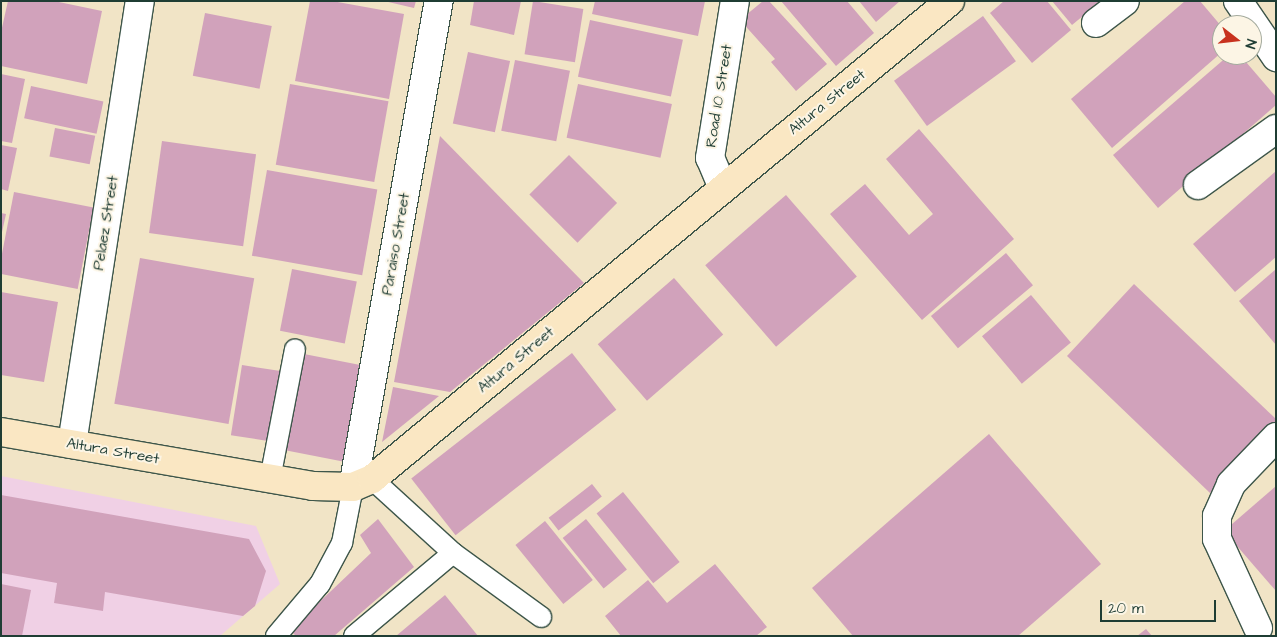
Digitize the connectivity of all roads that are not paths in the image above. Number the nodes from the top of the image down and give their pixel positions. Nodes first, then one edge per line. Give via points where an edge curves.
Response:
1 (140, 1) edge
2 (439, 1) edge
3 (734, 1) edge
4 (950, 1) edge
5 (1124, 1) edge
6 (1238, 1) edge
7 (1096, 23) dead end
8 (1276, 57) edge
9 (1276, 128) edge
10 (1198, 185) dead end
11 (723, 188) junction
12 (295, 349) dead end
13 (1, 432) edge
14 (1276, 437) edge
15 (72, 444) junction
16 (270, 478) junction
17 (363, 483) junction
18 (453, 553) junction
19 (541, 617) dead end
20 (1258, 628) dead end
21 (276, 636) edge
22 (354, 636) edge

1 - 15 street, Pelaez Street
2 - 17 street, Paraiso Street
3 - 11 street, Road 10 Street via 710,158
4 - 11 street, Altura Street
5 - 7 street
6 - 8 street
9 - 10 street
11 - 17 street, Altura Street
12 - 16 lane
13 - 15 street, Altura Street
14 - 20 street via 1231,484 1217,516 1218,539
15 - 16 street, Altura Street
16 - 17 street, Altura Street via 314,486
17 - 18 lane
17 - 21 lane via 342,543 320,584
18 - 19 lane
18 - 22 lane

